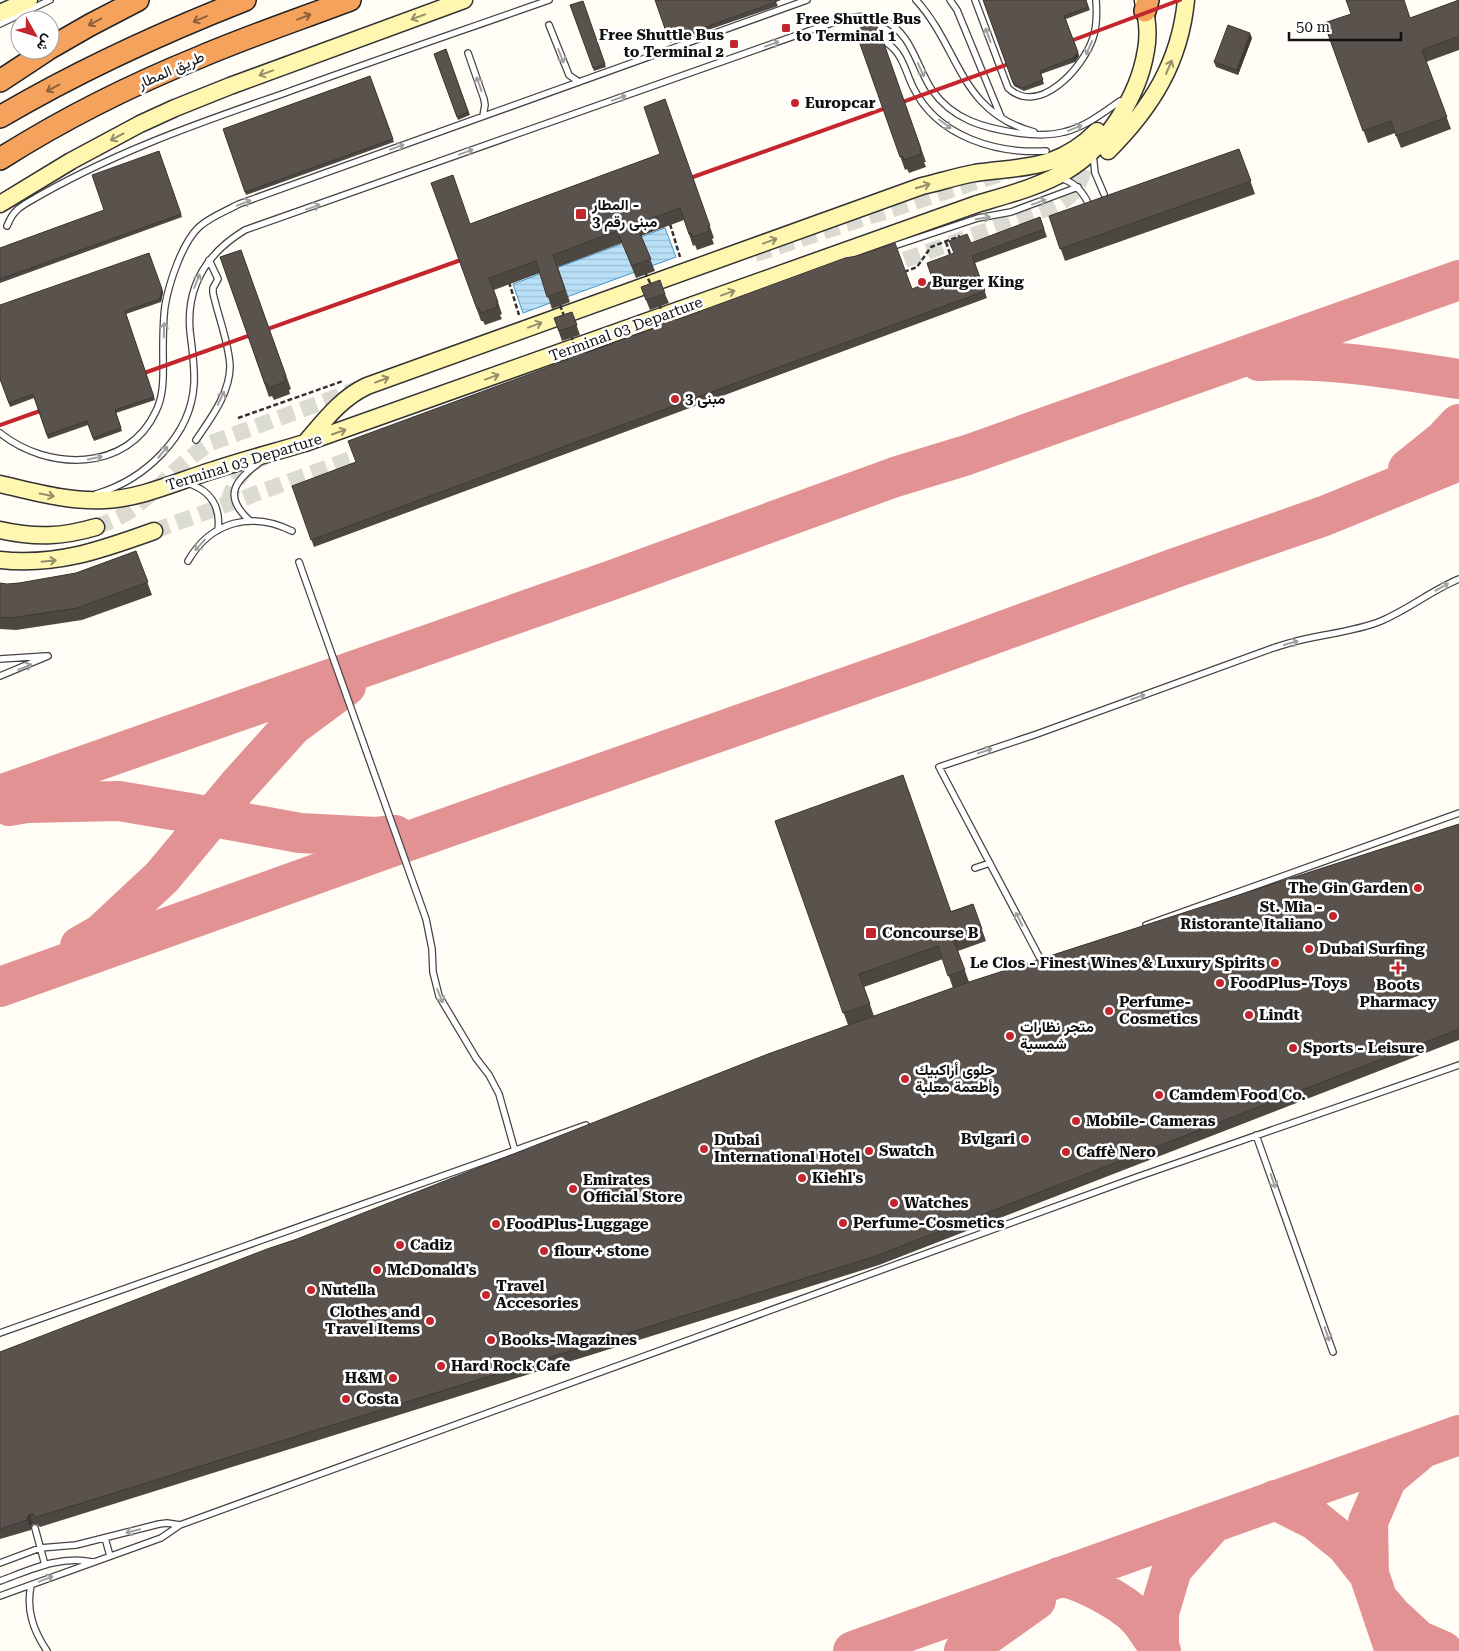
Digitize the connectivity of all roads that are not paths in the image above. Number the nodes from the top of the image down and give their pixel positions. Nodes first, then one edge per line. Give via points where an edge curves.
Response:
1 (29, 0) edge
2 (50, 0) edge
3 (138, 0) edge
4 (245, 0) edge
5 (350, 0) edge
6 (464, 0) edge
7 (549, 0) edge
8 (807, 0) edge
9 (916, 0) edge
10 (950, 0) edge
11 (975, 0) edge
12 (1096, 0) edge
13 (1186, 0) edge
14 (1145, 4) edge
15 (3, 10) edge
16 (0, 24) edge
17 (549, 25) dead end
18 (60, 43) edge
19 (887, 43) dead end
20 (1147, 48) junction
21 (468, 53) dead end
22 (32, 60) edge
23 (0, 81) edge
24 (579, 82) junction
25 (1120, 100) junction
26 (483, 116) junction
27 (1002, 117) junction
28 (0, 118) edge
29 (1045, 135) junction
30 (1102, 146) junction
31 (1046, 151) dead end
32 (0, 158) edge
33 (1055, 177) junction
34 (1078, 187) junction
35 (1104, 194) edge
36 (1088, 203) edge
37 (0, 204) edge
38 (7, 226) dead end
39 (885, 250) edge
40 (209, 260) junction
41 (819, 260) junction
42 (839, 261) edge
43 (0, 433) edge
44 (196, 440) dead end
45 (305, 443) junction
46 (272, 453) junction
47 (178, 483) junction
48 (0, 484) edge
49 (76, 500) junction
50 (248, 520) junction
51 (96, 527) tunnel mouth
52 (0, 530) edge
53 (218, 530) junction
54 (154, 531) tunnel mouth
55 (292, 531) dead end
56 (59, 535) junction
57 (90, 556) junction
58 (0, 560) edge
59 (188, 561) dead end
60 (299, 562) dead end
61 (1459, 579) edge
62 (0, 659) edge
63 (0, 676) edge
64 (1459, 813) edge
65 (990, 863) junction
66 (975, 868) dead end
67 (1140, 927) edge
68 (1050, 959) edge
69 (1042, 962) junction
70 (1032, 966) edge
71 (1459, 1065) edge
72 (591, 1124) edge
73 (1256, 1135) junction
74 (516, 1150) junction
75 (0, 1333) edge
76 (1333, 1352) dead end
77 (180, 1525) junction
78 (35, 1528) edge
79 (104, 1538) junction
80 (40, 1548) junction
81 (110, 1556) junction
82 (93, 1562) junction
83 (0, 1563) edge
84 (45, 1565) junction
85 (0, 1580) edge
86 (31, 1584) junction
87 (0, 1596) edge
88 (47, 1651) edge

1 - 15 main road
2 - 16 lane
3 -> 18 highway
4 -> 28 highway via 92,67
32 -> 5 highway, طريق المطار via 65,120 148,79
6 -> 37 main road via 175,108 71,161
7 - 38 lane via 122,153 17,209
8 - 24 lane
9 - 27 lane via 934,24 974,93
10 - 27 lane
12 -> 11 lane via 1093,38 1085,56 1066,80 1054,89 1024,98 1008,88
30 -> 13 main road via 1145,110 1168,71 1184,23
14 - 20 main road, Terminal 03 Departure
17 -> 24 lane via 566,70
19 -> 31 lane via 900,55 922,103 945,124 970,139 998,148
20 - 25 main road
20 - 30 main road, Terminal 03 Departure via 1131,98
26 -> 21 lane via 484,99
22 - 23 highway
24 - 26 lane
29 -> 25 lane via 1082,125
45 -> 25 main road via 340,403 382,380 922,186 1046,163 1089,139
43 -> 26 lane via 21,447 76,461 108,455 122,448 148,426 157,410 163,380 166,305 181,257 192,234 200,226 239,204
27 - 29 lane
40 -> 29 lane via 245,230 859,15 882,19 894,26 904,36 932,91 960,116 995,129
30 - 33 main road, Terminal 03 Departure
30 - 35 lane via 1095,173
33 - 34 lane
33 - 41 main road, Terminal 03 Departure
34 - 36 lane
39 -> 34 lane via 978,218 1011,212
44 -> 40 lane via 218,406 230,366 213,293 218,279
49 -> 40 lane via 133,478 156,461 174,439 187,414 194,386 190,311 199,276
41 - 42 lane
45 -> 41 main road, Terminal 03 Departure
45 - 46 main road, Terminal 03 Departure
46 - 47 main road, Terminal 03 Departure
46 - 50 lane via 242,476 236,485 236,505
47 - 49 main road, Terminal 03 Departure via 132,497
47 - 53 lane via 198,486 210,496 218,509
48 -> 49 main road, Terminal 03 Departure
50 - 53 lane
50 - 55 lane via 271,522
51 - 56 main road
52 - 56 main road via 40,536
53 -> 59 lane via 198,546
54 - 57 main road
56 - 57 main road
58 -> 57 main road via 41,562
60 -> 74 lane via 422,905 439,996 499,1094
65 -> 61 lane via 939,767 1273,648 1380,622
63 -> 62 lane via 48,656
64 - 67 lane
65 - 66 lane
69 -> 65 lane
68 - 69 lane
69 - 70 lane
71 - 73 lane
72 - 74 lane
73 -> 76 lane
73 - 77 lane
74 - 75 lane
77 -> 79 lane via 159,1524
77 - 81 lane via 161,1538
78 - 80 lane
79 - 80 lane via 76,1545
79 - 81 lane
80 - 83 lane
80 - 84 lane
81 - 82 lane
82 - 84 lane via 72,1559
86 -> 82 lane
84 - 85 lane
86 - 87 lane
86 - 88 lane via 29,1611

